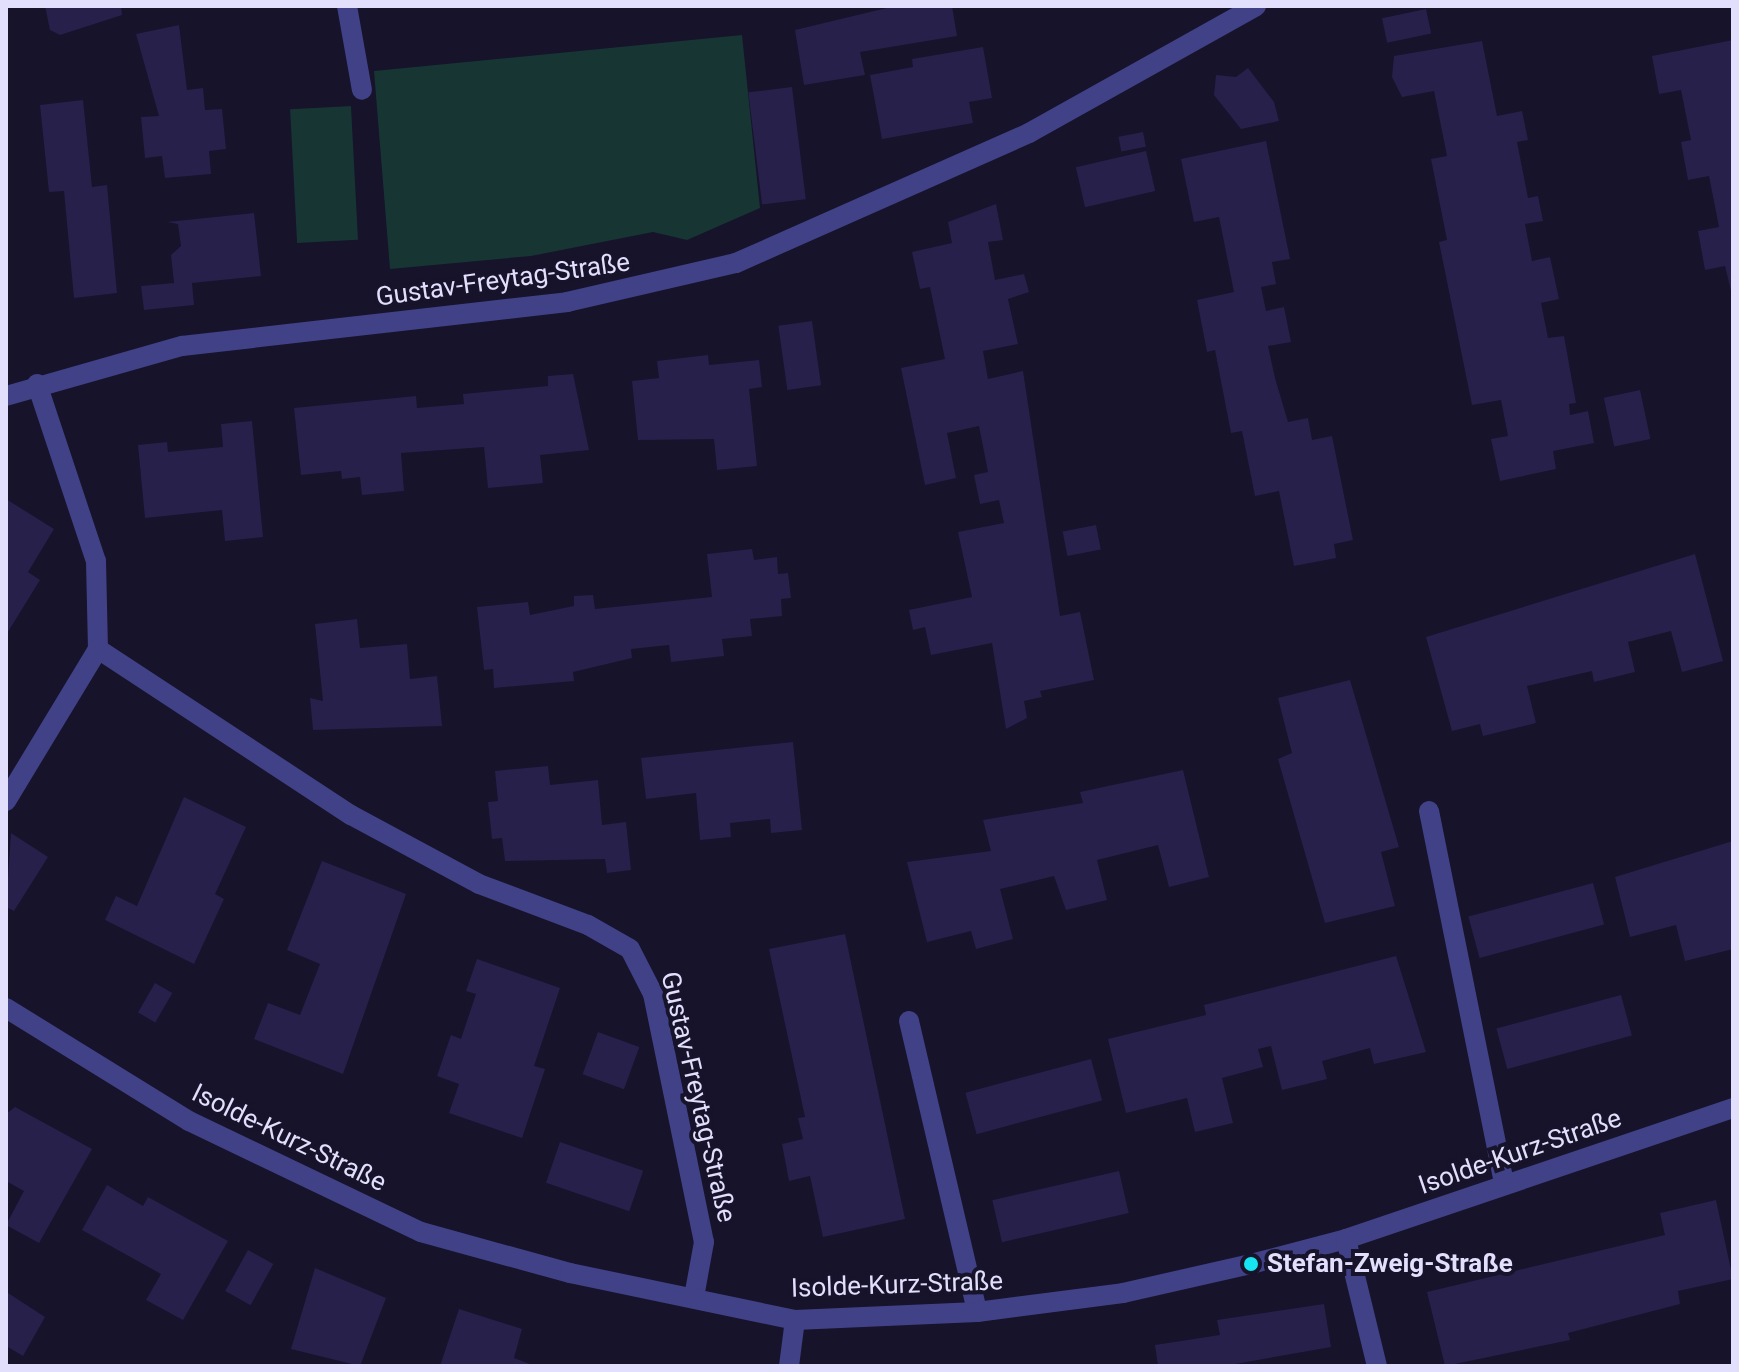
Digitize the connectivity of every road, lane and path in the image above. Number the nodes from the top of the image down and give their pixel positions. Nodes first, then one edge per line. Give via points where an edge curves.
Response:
1 (347, 6) edge
2 (1256, 6) edge
3 (362, 90) dead end
4 (37, 384) junction
5 (6, 396) edge
6 (98, 649) junction
7 (6, 801) edge
8 (1429, 811) dead end
9 (6, 1008) edge
10 (909, 1021) dead end
11 (1733, 1108) edge
12 (1504, 1183) junction
13 (1346, 1239) junction
14 (694, 1297) junction
15 (977, 1312) junction
16 (795, 1320) junction
17 (789, 1366) edge
18 (1377, 1366) edge

1 - 3 street
2 - 4 street, Gustav-Freytag-Straße via 1029,133 736,263 567,302 182,346
4 - 5 street, Gustav-Freytag-Straße
4 - 6 street via 96,561
6 - 7 street
6 - 14 street, Gustav-Freytag-Straße via 351,815 479,884 588,925 630,949 653,994 704,1242
8 - 12 street
9 - 14 street, Isolde-Kurz-Straße via 189,1121 421,1232 570,1273
10 - 15 street
11 - 12 street, Isolde-Kurz-Straße
12 - 13 street, Isolde-Kurz-Straße
13 - 15 street, Isolde-Kurz-Straße via 1123,1293
13 - 18 street
14 - 16 street, Isolde-Kurz-Straße
15 - 16 street, Isolde-Kurz-Straße
16 - 17 street

